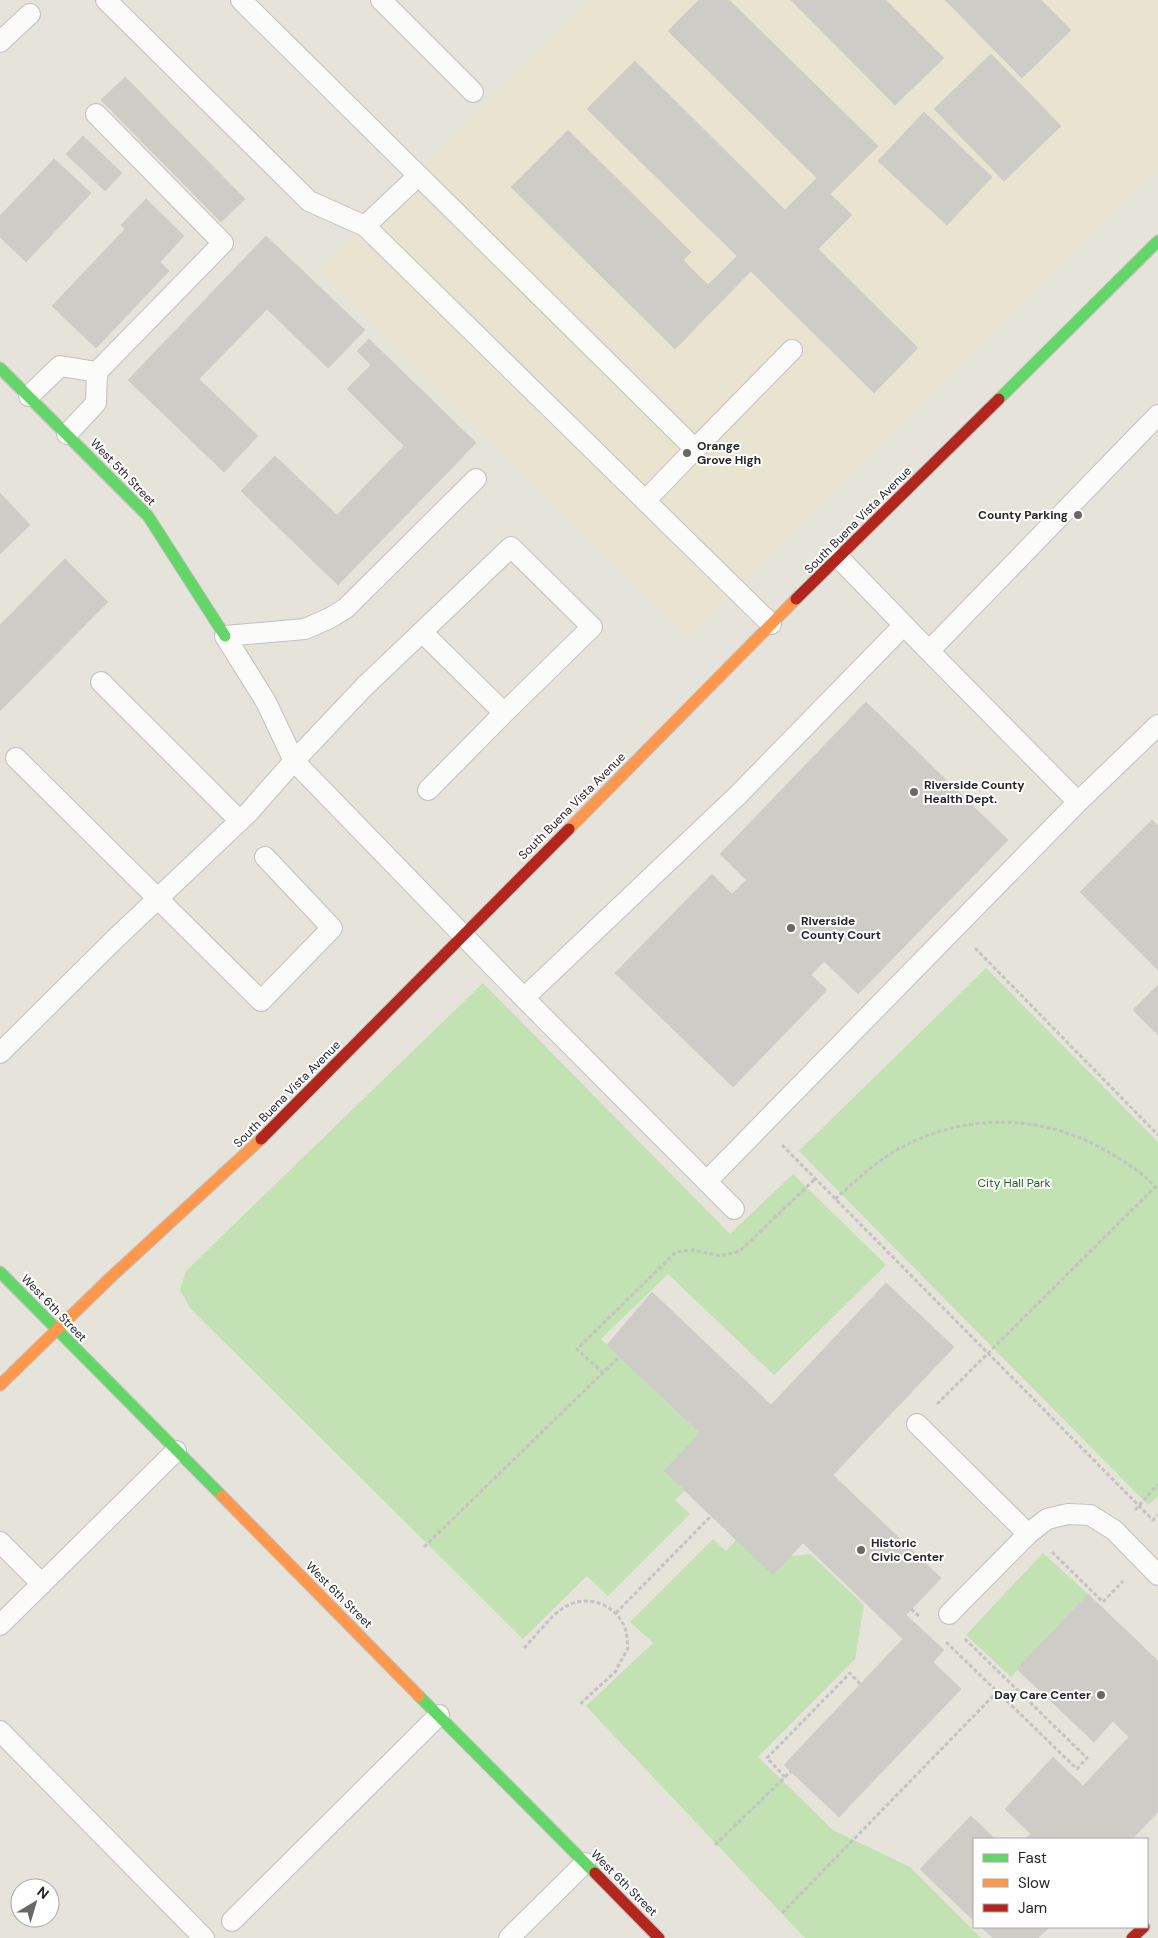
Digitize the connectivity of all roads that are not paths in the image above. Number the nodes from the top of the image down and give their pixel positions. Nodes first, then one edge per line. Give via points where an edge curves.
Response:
1 (106, 0) edge
2 (241, 0) edge
3 (382, 0) edge
4 (30, 14) dead end
5 (0, 42) edge
6 (473, 92) dead end
7 (96, 114) dead end
8 (418, 176) junction
9 (365, 226) junction
10 (1158, 242) edge
11 (792, 350) dead end
12 (0, 368) edge
13 (97, 372) junction
14 (29, 396) junction
15 (1158, 415) edge
16 (67, 434) junction
17 (695, 449) junction
18 (476, 479) dead end
19 (646, 501) junction
20 (839, 558) junction
21 (771, 624) junction
22 (904, 625) junction
23 (422, 632) junction
24 (224, 636) junction
25 (929, 651) junction
26 (101, 682) dead end
27 (504, 712) junction
28 (1158, 725) edge
29 (16, 758) dead end
30 (294, 761) junction
31 (428, 790) dead end
32 (1078, 802) junction
33 (240, 821) junction
34 (265, 858) dead end
35 (158, 898) junction
36 (463, 936) junction
37 (524, 998) junction
38 (0, 1053) edge
39 (707, 1181) junction
40 (734, 1209) dead end
41 (0, 1272) edge
42 (56, 1330) junction
43 (0, 1385) edge
44 (917, 1424) road end
45 (176, 1451) junction
46 (1028, 1534) junction
47 (0, 1542) edge
48 (1158, 1575) edge
49 (42, 1584) junction
50 (949, 1614) dead end
51 (0, 1625) edge
52 (439, 1715) junction
53 (0, 1730) edge
54 (585, 1863) junction
55 (232, 1920) dead end
56 (1143, 1928) edge
57 (204, 1938) edge
58 (508, 1938) edge
59 (659, 1938) edge
60 (1132, 1938) edge

1 - 9 lane via 309,202
2 - 8 lane
3 - 6 lane
4 - 5 lane
7 - 13 lane via 223,243
8 - 9 lane
8 - 17 lane
9 - 19 lane
10 - 20 street, South Buena Vista Avenue
11 - 17 lane
12 - 14 street, West 5th Street
13 - 14 lane via 60,366
13 - 16 lane via 96,403
14 - 16 street, West 5th Street
15 - 25 lane
16 - 24 street, West 5th Street via 148,516
17 - 19 lane
18 - 24 lane via 346,608 330,618 305,629
19 - 21 lane
20 - 21 street, South Buena Vista Avenue
20 - 22 lane
21 - 36 street, South Buena Vista Avenue
22 - 25 lane
22 - 37 lane via 738,795
23 - 27 lane
23 - 27 lane via 511,547 592,627
23 - 30 lane
24 - 30 lane via 266,702
25 - 32 lane
26 - 33 lane
27 - 31 lane
28 - 32 lane
29 - 35 lane
30 - 33 lane
30 - 36 lane
32 - 39 lane
33 - 35 lane
34 - 35 lane via 332,928 262,1001
35 - 38 lane
36 - 37 lane
36 - 42 street, South Buena Vista Avenue via 244,1156
37 - 39 lane
39 - 40 lane
41 - 42 street, West 6th Street
42 - 43 street, South Buena Vista Avenue
42 - 45 street, West 6th Street
44 - 46 lane
45 - 49 lane
45 - 52 street, West 6th Street
46 - 48 lane via 1047,1519 1068,1514 1090,1515 1114,1530
46 - 50 lane
47 - 49 lane
49 - 51 lane
52 - 54 street, West 6th Street
52 - 55 lane
53 - 57 lane
54 - 58 lane
54 - 59 street, West 6th Street
56 - 60 street

